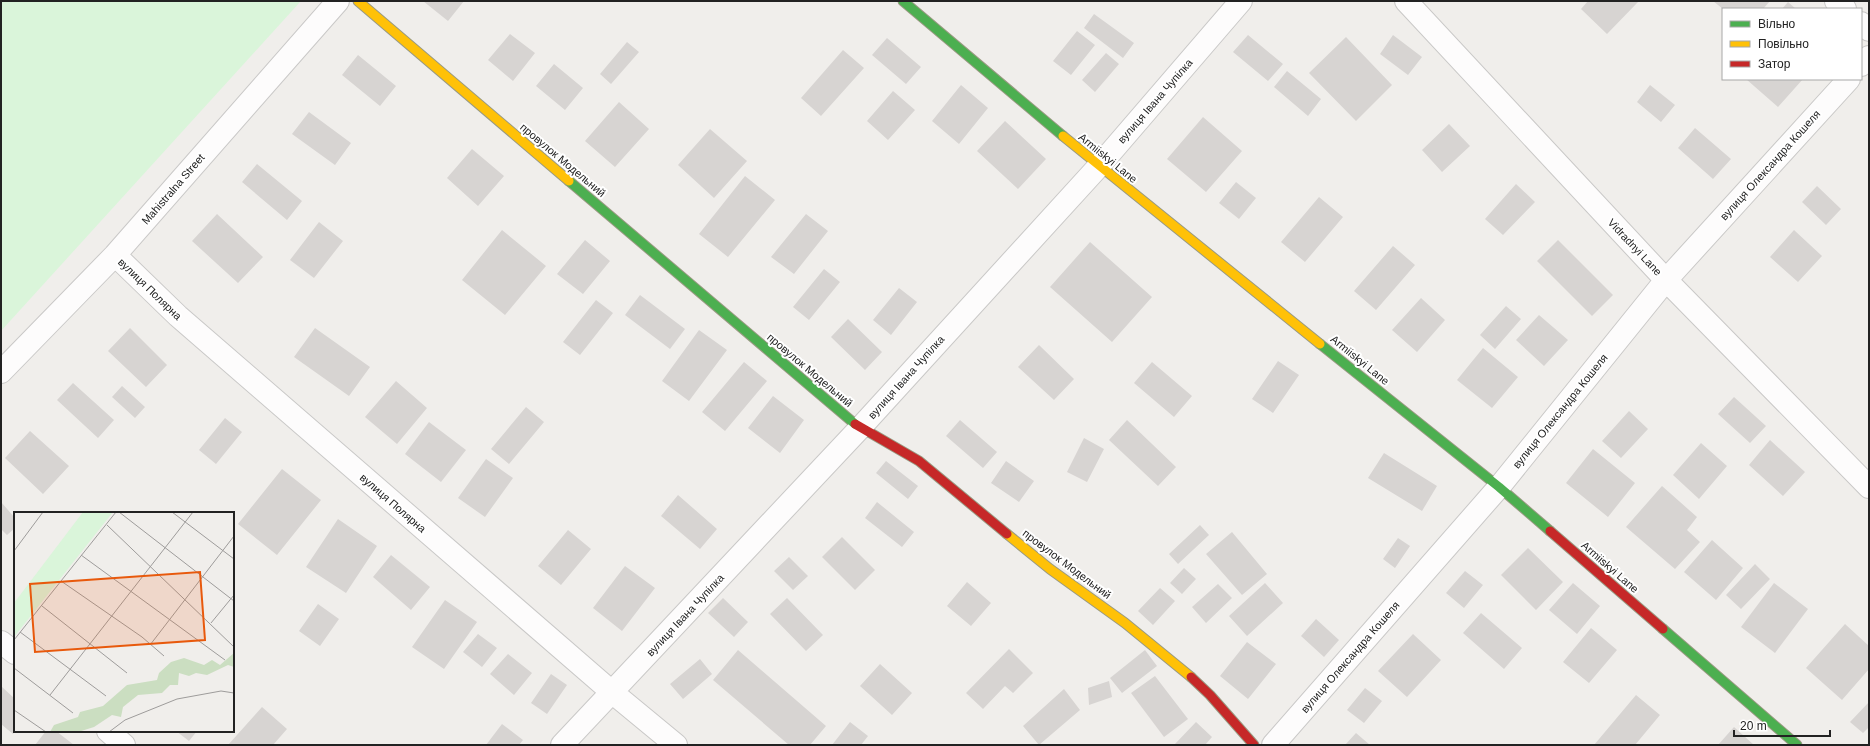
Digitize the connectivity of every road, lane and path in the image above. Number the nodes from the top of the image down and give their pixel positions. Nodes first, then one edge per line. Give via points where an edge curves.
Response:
1 (338, 1) edge
2 (358, 1) edge
3 (903, 1) edge
4 (1241, 1) edge
5 (1406, 1) edge
6 (1836, 1) edge
7 (1844, 8) edge
8 (1869, 57) edge
9 (1862, 65) edge
10 (1848, 80) edge
11 (1099, 166) junction
12 (115, 255) junction
13 (1666, 280) junction
14 (1, 372) edge
15 (860, 428) junction
16 (1499, 487) junction
17 (1869, 487) edge
18 (1, 642) edge
19 (14, 653) edge
20 (613, 692) junction
21 (109, 732) edge
22 (124, 745) edge
23 (562, 745) edge
24 (676, 745) edge
25 (1254, 745) edge
26 (1273, 745) edge
27 (1797, 745) edge

1 - 12 street, Mahistralna Street
2 - 15 street, провулок Модельний
3 - 11 street, Armiiskyi Lane
4 - 11 street, вулиця Івана Чупілка
5 - 13 street, Vidradnyi Lane
6 - 7 street
8 - 9 street
10 - 13 street, вулиця Олександра Кошеля
11 - 15 street, вулиця Івана Чупілка
11 - 16 street, Armiiskyi Lane
12 - 14 street, Mahistralna Street
12 - 20 street, вулиця Полярна via 178,316
13 - 16 street, вулиця Олександра Кошеля
13 - 17 street, Vidradnyi Lane
15 - 20 street, вулиця Івана Чупілка
15 - 25 street, провулок Модельний via 890,442 919,461 1050,569 1125,623 1184,670
16 - 26 street, вулиця Олександра Кошеля
16 - 27 street, Armiiskyi Lane
18 - 19 street
20 - 23 street, вулиця Івана Чупілка
20 - 24 street, вулиця Полярна
21 - 22 street

